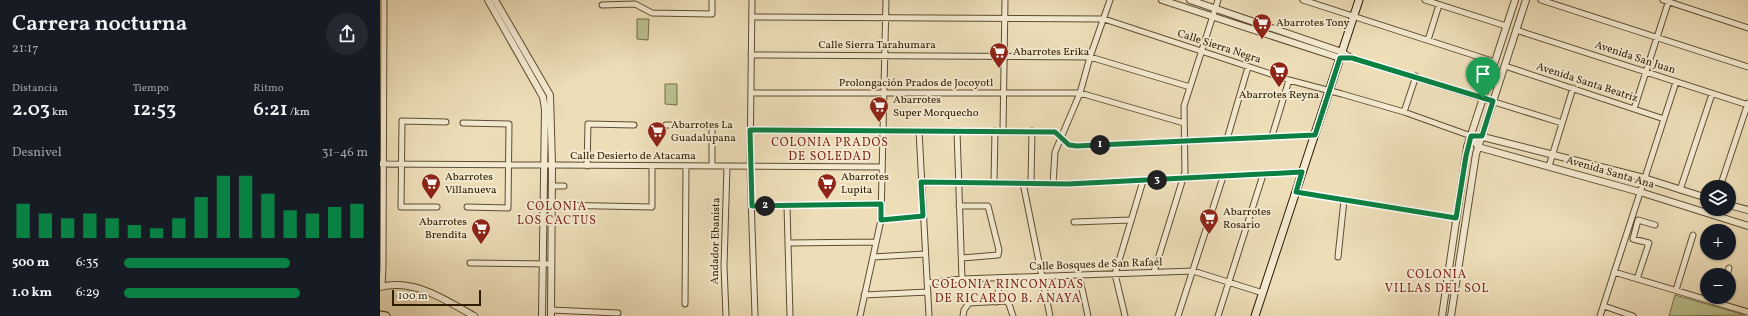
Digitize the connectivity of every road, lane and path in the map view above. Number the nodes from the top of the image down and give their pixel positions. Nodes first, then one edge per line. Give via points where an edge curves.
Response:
1 (384, 0) edge
2 (488, 0) edge
3 (495, 0) edge
4 (712, 0) edge
5 (752, 0) edge
6 (886, 0) edge
7 (1005, 0) edge
8 (1110, 0) edge
9 (1162, 0) edge
10 (1190, 0) edge
11 (1218, 0) edge
12 (1303, 0) edge
13 (1359, 0) edge
14 (1425, 0) edge
15 (1515, 0) edge
16 (1526, 0) edge
17 (1541, 0) edge
18 (1663, 0) edge
19 (1669, 1) edge
20 (602, 5) dead end
21 (1439, 5) junction
22 (1216, 8) junction
23 (752, 16) junction
24 (1213, 16) junction
25 (1353, 17) junction
26 (886, 18) junction
27 (1005, 18) junction
28 (1104, 19) junction
29 (1506, 26) junction
30 (1748, 28) edge
31 (1516, 30) junction
32 (1657, 37) junction
33 (1428, 40) junction
34 (515, 41) junction
35 (382, 44) edge
36 (382, 51) edge
37 (1201, 52) junction
38 (751, 55) junction
39 (885, 55) junction
40 (1341, 55) junction
41 (1004, 56) junction
42 (1090, 57) junction
43 (1495, 62) junction
44 (1505, 66) junction
45 (1248, 67) junction
46 (1748, 67) edge
47 (1646, 72) junction
48 (1416, 76) junction
49 (1289, 80) junction
50 (1676, 82) junction
51 (382, 86) edge
52 (1190, 87) junction
53 (1573, 88) junction
54 (1329, 91) junction
55 (751, 93) junction
56 (884, 93) junction
57 (1005, 93) junction
58 (1080, 93) junction
59 (1712, 94) junction
60 (1483, 98) junction
61 (1493, 101) junction
62 (1748, 104) edge
63 (1634, 109) junction
64 (1404, 112) junction
65 (1664, 119) junction
66 (446, 122) dead end
67 (463, 123) dead end
68 (1184, 123) junction
69 (1562, 123) junction
70 (382, 125) edge
71 (634, 125) dead end
72 (666, 125) dead end
73 (750, 130) junction
74 (884, 130) junction
75 (995, 130) junction
76 (919, 131) junction
77 (957, 131) junction
78 (1003, 131) junction
79 (1032, 131) junction
80 (1315, 135) junction
81 (1272, 136) junction
82 (1471, 136) junction
83 (1482, 136) junction
84 (1062, 139) junction
85 (1227, 139) junction
86 (1185, 140) junction
87 (1478, 147) junction
88 (1552, 154) junction
89 (382, 164) edge
90 (401, 165) junction
91 (509, 165) junction
92 (543, 165) junction
93 (552, 165) junction
94 (587, 166) junction
95 (652, 166) junction
96 (686, 166) junction
97 (712, 166) junction
98 (727, 166) junction
99 (750, 166) junction
100 (1548, 166) junction
101 (882, 167) junction
102 (1302, 172) junction
103 (1263, 175) junction
104 (1223, 177) junction
105 (1644, 178) junction
106 (1184, 179) junction
107 (1722, 180) edge
108 (1143, 181) junction
109 (921, 182) junction
110 (957, 182) junction
111 (994, 182) junction
112 (1023, 183) junction
113 (1031, 183) junction
114 (1053, 184) junction
115 (552, 186) junction
116 (564, 186) dead end
117 (1680, 190) junction
118 (1296, 192) junction
119 (1640, 192) junction
120 (1700, 196) edge
121 (1344, 200) junction
122 (881, 204) junction
123 (552, 205) junction
124 (752, 206) junction
125 (787, 206) junction
126 (959, 206) junction
127 (437, 207) dead end
128 (466, 207) dead end
129 (1736, 207) edge
130 (1700, 208) edge
131 (1748, 210) edge
132 (923, 216) junction
133 (1723, 216) edge
134 (1456, 218) junction
135 (881, 220) junction
136 (1130, 220) junction
137 (1074, 222) dead end
138 (1655, 225) dead end
139 (1748, 226) edge
140 (1693, 235) dead end
141 (876, 242) junction
142 (788, 243) junction
143 (925, 254) junction
144 (873, 257) junction
145 (1338, 257) dead end
146 (962, 258) junction
147 (470, 263) dead end
148 (542, 264) junction
149 (552, 264) junction
150 (1193, 271) junction
151 (1154, 272) junction
152 (1614, 272) junction
153 (1115, 274) junction
154 (1079, 275) junction
155 (1040, 277) junction
156 (1001, 278) junction
157 (962, 279) junction
158 (1637, 279) junction
159 (1229, 281) junction
160 (927, 282) junction
161 (381, 286) edge
162 (1676, 290) junction
163 (928, 292) junction
164 (1263, 293) junction
165 (864, 295) junction
166 (1700, 297) edge
167 (996, 302) junction
168 (685, 304) dead end
169 (1721, 304) edge
170 (1604, 306) junction
171 (551, 313) edge
172 (618, 313) dead end
173 (1748, 313) edge
174 (380, 315) edge
175 (386, 316) edge
176 (474, 316) edge
177 (542, 316) edge
178 (726, 316) edge
179 (755, 316) edge
180 (790, 316) edge
181 (860, 316) edge
182 (929, 316) edge
183 (963, 316) edge
184 (1013, 316) edge
185 (1050, 316) edge
186 (1088, 316) edge
187 (1125, 316) edge
188 (1178, 316) edge
189 (1218, 316) edge
190 (1255, 316) edge
191 (1442, 316) edge
192 (1451, 316) edge
193 (1600, 316) edge
194 (1633, 316) edge
195 (1747, 316) edge

1 - 35 street
2 - 34 street
3 - 34 street
4 - 20 street via 712,14 652,13 635,4
5 - 23 street
6 - 26 street
7 - 27 street
8 - 28 street
9 - 24 street
10 - 22 street
11 - 22 street
12 - 25 street
13 - 25 main road
14 - 21 street
15 - 29 street
16 - 31 street
17 - 32 street
18 - 19 street
19 - 30 street
19 - 32 street
21 - 29 street
21 - 33 street
22 - 24 street
22 - 40 street
23 - 26 street
23 - 38 street
24 - 37 street
24 - 40 street
25 - 33 street
25 - 40 main road
26 - 27 street
26 - 39 street
27 - 28 street, Calle Sierra Negra
27 - 41 street
28 - 37 street, Calle Sierra Negra
28 - 42 street
29 - 43 street
31 - 44 street
31 - 47 street, Avenida San Juan
32 - 46 street
32 - 47 street
33 - 43 street
34 - 92 street via 543,97
34 - 93 street via 550,95
35 - 36 street
36 - 51 street
37 - 45 street, Calle Sierra Negra
37 - 52 street
38 - 39 street, Calle Sierra Tarahumara
38 - 55 street
39 - 41 street, Calle Sierra Tarahumara
39 - 56 street
40 - 48 street
40 - 54 main road
41 - 42 street, Calle Sierra Tarahumara
41 - 57 street
42 - 52 street
42 - 58 street
43 - 60 street
44 - 53 street, Avenida Santa Beatriz
44 - 61 street
45 - 49 street, Calle Sierra Negra
45 - 85 street
47 - 50 street, Avenida San Juan
47 - 63 street
48 - 60 street
48 - 64 street
49 - 54 street, Calle Sierra Negra
49 - 81 street
50 - 59 street, Avenida San Juan
50 - 65 street
51 - 70 street
52 - 68 street via 1184,106
53 - 63 street, Avenida Santa Beatriz
53 - 69 street
54 - 64 street, Avenida Santa Ana
54 - 80 main road
55 - 56 street, Prolongación Prados de Jocoyotl
55 - 73 street
56 - 57 street, Prolongación Prados de Jocoyotl
56 - 74 street
57 - 58 street, Prolongación Prados de Jocoyotl
57 - 78 street
58 - 68 street, Prolongación Prados de Jocoyotl
58 - 84 street
59 - 62 street, Avenida San Juan
59 - 117 street
60 - 61 street
60 - 82 street
61 - 69 street
61 - 83 street
62 - 107 street
63 - 65 street, Avenida Santa Beatriz
64 - 82 street, Avenida Santa Ana
65 - 105 street
66 - 90 street via 402,121
67 - 91 street via 509,124
68 - 86 street
69 - 88 street
70 - 89 street
71 - 94 street via 588,124
72 - 97 street via 712,126
73 - 74 street
73 - 99 street
74 - 76 street
74 - 101 street
75 - 77 street
75 - 78 street
75 - 111 street
76 - 77 street
76 - 109 street
77 - 110 street
78 - 79 street
79 - 84 street via 1055,132
79 - 113 street
80 - 81 street
80 - 102 main road
81 - 85 street
82 - 83 street, Avenida Santa Ana
82 - 87 street
82 - 134 street
83 - 87 street
83 - 88 street, Avenida Santa Ana
84 - 86 street via 1069,145 1077,146
84 - 114 street via 1054,159
85 - 86 street
86 - 106 street
87 - 100 street, Avenida Santa Ana
87 - 192 street
88 - 100 street
88 - 105 street, Avenida Santa Ana
89 - 90 street, Calle Desierto de Atacama
89 - 161 street
90 - 91 street, Calle Desierto de Atacama
90 - 127 street via 401,207
91 - 92 street, Calle Desierto de Atacama
91 - 128 street via 508,208
92 - 93 street, Calle Desierto de Atacama
92 - 148 street
93 - 94 street, Calle Desierto de Atacama
93 - 115 street
94 - 95 street, Calle Desierto de Atacama
95 - 96 street, Calle Desierto de Atacama
95 - 123 street via 652,206
96 - 97 street, Calle Desierto de Atacama
96 - 168 street
97 - 98 street, Calle Desierto de Atacama
98 - 99 street, Calle Desierto de Atacama
98 - 178 street, Andador Ebanista via 724,266
99 - 101 street, Calle Desierto de Atacama
99 - 124 street
100 - 119 street, Avenida Santa Ana
101 - 122 street
102 - 103 street
102 - 118 main road
103 - 104 street
103 - 159 street
104 - 106 street
104 - 150 street
105 - 117 street, Avenida Santa Ana
105 - 119 street
106 - 108 street
106 - 151 street
108 - 114 street
108 - 136 street
109 - 110 street
109 - 132 street
110 - 111 street
110 - 126 street
111 - 112 street
112 - 113 street
112 - 155 street
113 - 114 street
115 - 116 street
115 - 123 street
117 - 120 street, Avenida Santa Ana
118 - 121 street
118 - 164 main road
119 - 130 street, Avenida Santa Ana
119 - 152 street
121 - 134 street
121 - 145 street
122 - 125 street
122 - 135 street
123 - 149 street
124 - 125 street
124 - 179 street
125 - 142 street
126 - 146 street
126 - 146 street via 988,206 999,250 998,255
129 - 131 street
132 - 135 street
132 - 143 street
133 - 139 street, Avenida Santa Ana
134 - 191 street
135 - 141 street
136 - 137 street
136 - 153 street
138 - 158 street via 1638,220 1633,239 1649,243
140 - 162 street
141 - 142 street
141 - 144 street
142 - 180 street
143 - 144 street
143 - 160 street
144 - 165 street
146 - 157 street
147 - 148 street
148 - 149 street
148 - 177 street
149 - 171 street
150 - 151 street, Calle Bosques de San Rafaél
150 - 159 street, Calle Bosques de San Rafaél
150 - 188 street
151 - 153 street, Calle Bosques de San Rafaél
152 - 158 street
152 - 170 street
153 - 154 street, Calle Bosques de San Rafaél
153 - 187 street
154 - 155 street, Calle Bosques de San Rafaél
154 - 186 street
155 - 156 street, Calle Bosques de San Rafaél
155 - 185 street
156 - 157 street, Calle Bosques de San Rafaél
156 - 167 street
157 - 160 street, Calle Bosques de San Rafaél
158 - 162 street
159 - 164 street, Calle Bosques de San Rafaél
159 - 189 street
160 - 163 street
161 - 176 street via 420,288
162 - 166 street
163 - 165 street
163 - 182 street
164 - 190 main road
165 - 181 street
167 - 183 street via 969,303
167 - 184 street via 1006,301
169 - 173 street
170 - 193 street
170 - 194 street
171 - 172 street
173 - 195 street
174 - 175 main road

